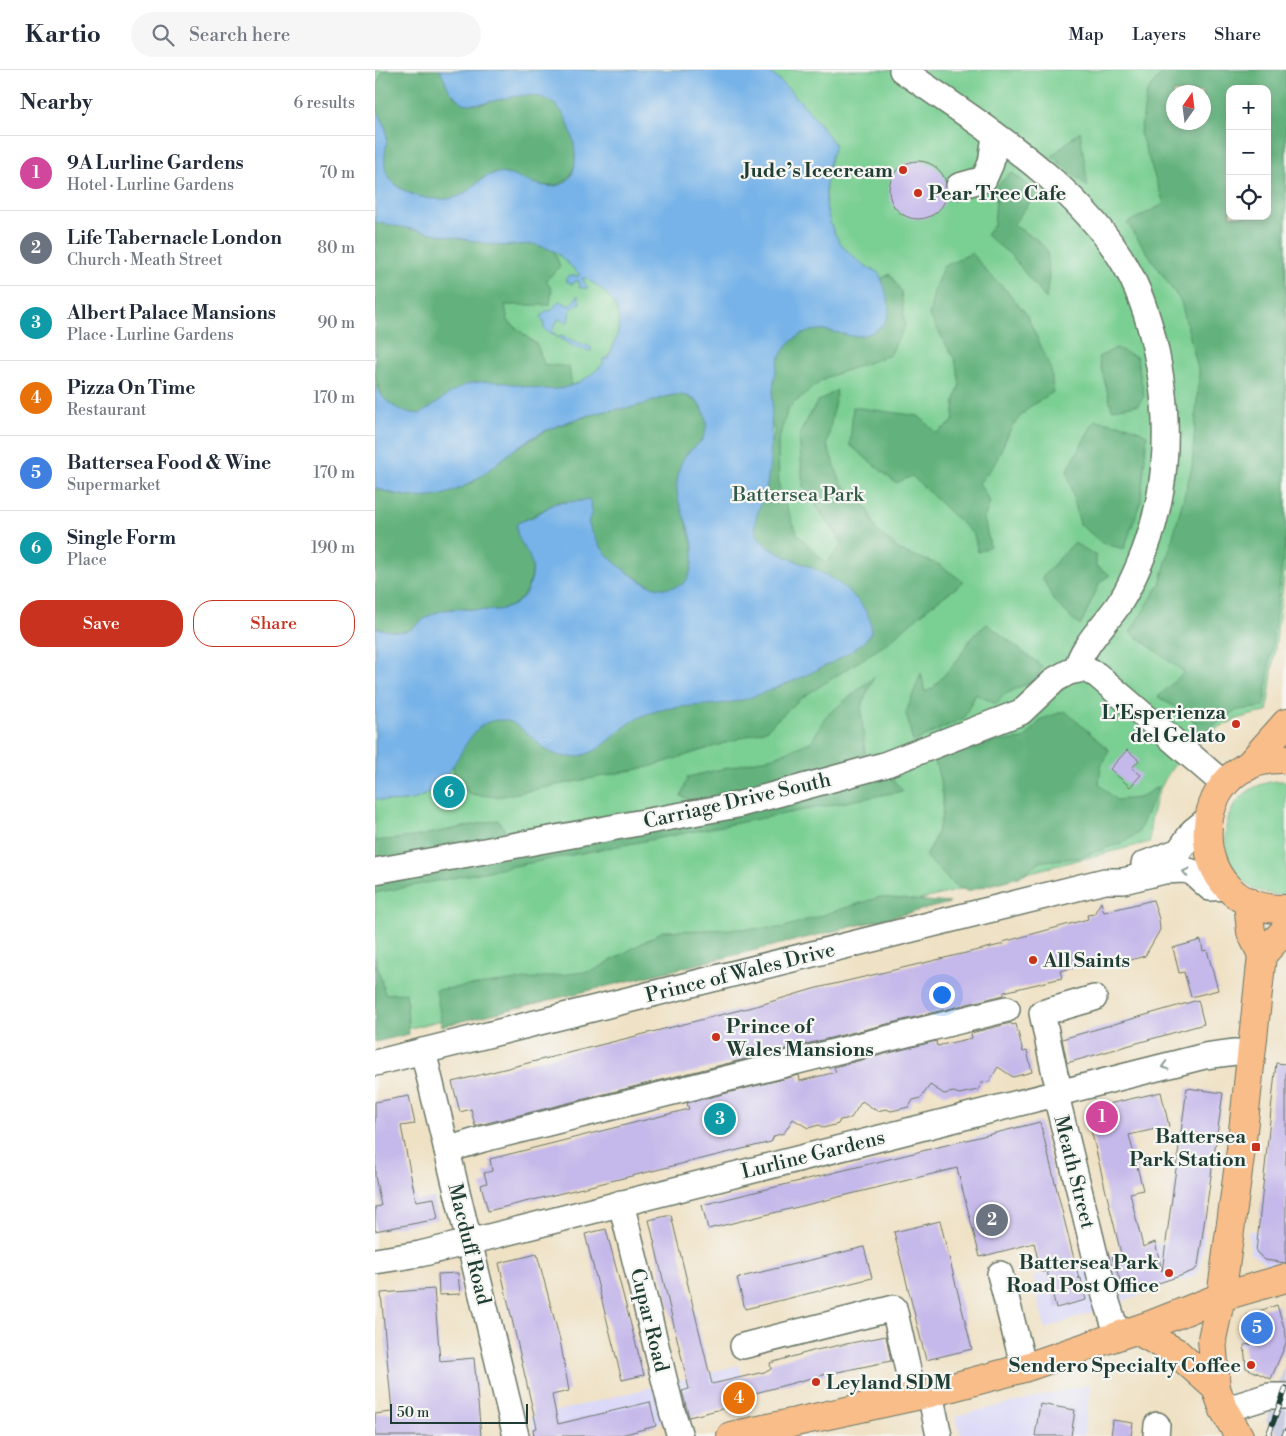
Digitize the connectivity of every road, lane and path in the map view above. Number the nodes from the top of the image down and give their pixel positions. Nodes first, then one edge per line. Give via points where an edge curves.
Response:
1 (902, 70) edge
2 (995, 136) junction
3 (959, 186) dead end
4 (1076, 670) junction
5 (1286, 723) edge
6 (1286, 759) edge
7 (1247, 767) junction
8 (1225, 784) junction
9 (1208, 819) junction
10 (375, 871) edge
11 (1105, 881) junction
12 (1238, 894) junction
13 (1286, 909) edge
14 (1286, 928) edge
15 (1262, 955) junction
16 (1094, 998) dead end
17 (1007, 1009) dead end
18 (423, 1051) junction
19 (1252, 1054) junction
20 (375, 1063) edge
21 (1059, 1094) junction
22 (447, 1150) junction
23 (621, 1203) junction
24 (470, 1242) junction
25 (375, 1262) edge
26 (1000, 1274) dead end
27 (1286, 1278) edge
28 (1221, 1297) junction
29 (1127, 1333) junction
30 (743, 1346) dead end
31 (1024, 1368) junction
32 (922, 1395) junction
33 (1286, 1396) edge
34 (1220, 1399) junction
35 (516, 1431) edge
36 (680, 1436) edge
37 (731, 1436) edge
38 (939, 1436) edge
39 (1239, 1436) edge

1 - 2 street
2 - 3 street via 991,163 984,179
2 - 4 street via 1077,203 1115,249 1133,279 1156,348 1164,396 1165,449 1155,519 1145,551 1119,604 1080,655
4 - 8 street via 1084,669 1097,675
4 - 10 street, Carriage Drive South via 1056,679 1021,712 894,762 737,805
5 - 7 main road
6 - 7 main road
7 - 8 main road
8 - 9 main road via 1211,807
9 - 11 street, Prince of Wales Drive via 1193,831 1179,851 1122,871
9 - 12 main road via 1207,844 1214,867
12 -> 11 street, Prince of Wales Drive via 1210,888 1192,872 1184,870
11 - 18 street, Prince of Wales Drive
12 - 13 main road via 1272,909
12 - 15 main road
14 - 15 main road
15 - 19 main road
16 - 21 street, Meath Street via 1042,1013
17 - 22 street
18 - 20 street, Prince of Wales Drive
18 - 22 street, Macduff Road
19 -> 21 street, Lurline Gardens via 1235,1052 1205,1056
19 - 28 main road
21 - 23 street, Lurline Gardens
21 - 29 street, Meath Street via 1103,1288
22 - 24 street, Macduff Road
23 - 24 street, Lurline Gardens
23 - 36 street, Cupar Road via 671,1411
24 - 25 street, Lurline Gardens
24 - 35 street, Macduff Road
26 - 31 street
27 - 28 main road
28 - 29 main road
28 - 34 main road via 1212,1339
29 - 31 main road
29 - 34 main road via 1176,1352
30 - 32 street via 894,1308
31 - 32 main road
32 - 37 main road
32 - 38 street
33 - 34 street
34 - 39 main road

